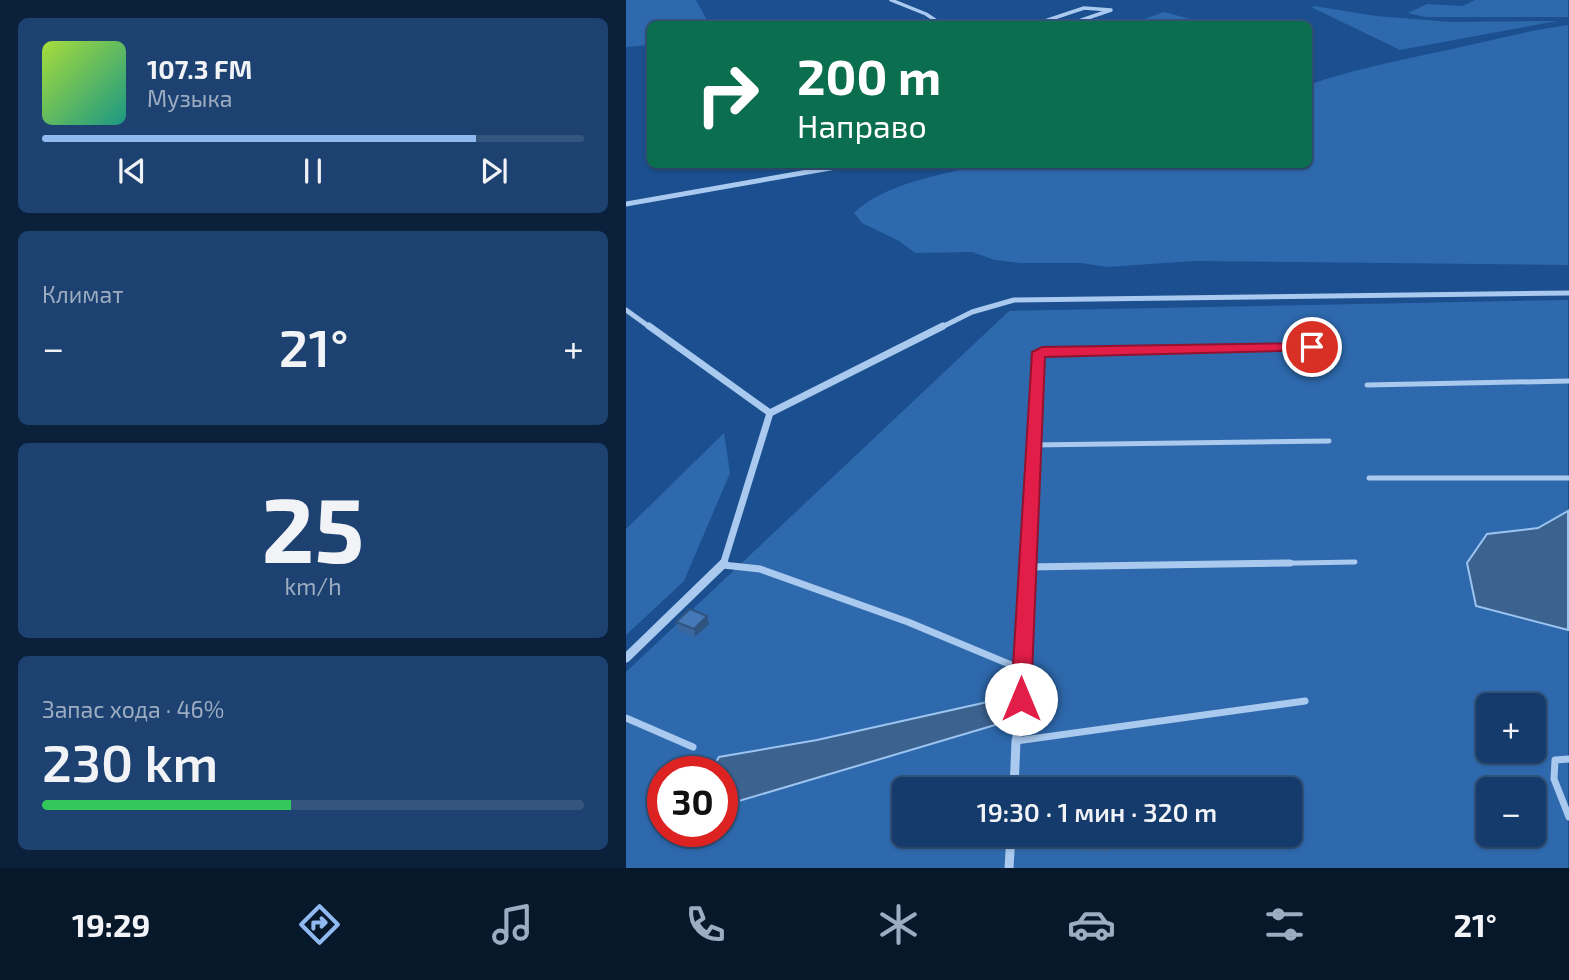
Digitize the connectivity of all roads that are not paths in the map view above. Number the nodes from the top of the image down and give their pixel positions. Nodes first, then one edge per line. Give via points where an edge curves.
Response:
1 (891, 0) edge
2 (937, 21) edge
3 (1045, 21) edge
4 (1079, 21) edge
5 (831, 168) edge
6 (820, 170) joint
7 (626, 204) edge
8 (1569, 293) edge
9 (626, 310) edge
10 (1312, 347) dead end
11 (1569, 381) edge
12 (1367, 385) dead end
13 (771, 413) junction
14 (1329, 440) dead end
15 (1033, 445) junction
16 (1369, 478) dead end
17 (1569, 478) edge
18 (1355, 562) dead end
19 (723, 565) junction
20 (1026, 567) junction
21 (626, 658) edge
22 (1020, 669) junction
23 (1305, 701) dead end
24 (626, 718) edge
25 (1016, 741) junction
26 (693, 747) dead end
27 (1569, 759) edge
28 (1014, 777) edge
29 (1569, 817) edge
30 (1010, 847) edge
31 (1009, 868) edge

1 - 2 lane
3 - 4 lane via 1084,8 1111,10
5 - 6 street
6 - 7 street
8 - 13 street via 1014,300 972,312
9 - 13 street
10 - 15 lane via 1042,352 1037,355
11 - 12 lane
13 - 19 street
14 - 15 lane
15 - 20 street
16 - 17 lane
18 - 20 lane
19 - 21 street
19 - 22 lane via 760,569 908,622
20 - 22 street
22 - 25 street via 1022,716
23 - 25 lane
24 - 26 lane
25 - 28 street
27 - 29 lane via 1555,760 1554,779
30 - 31 street

